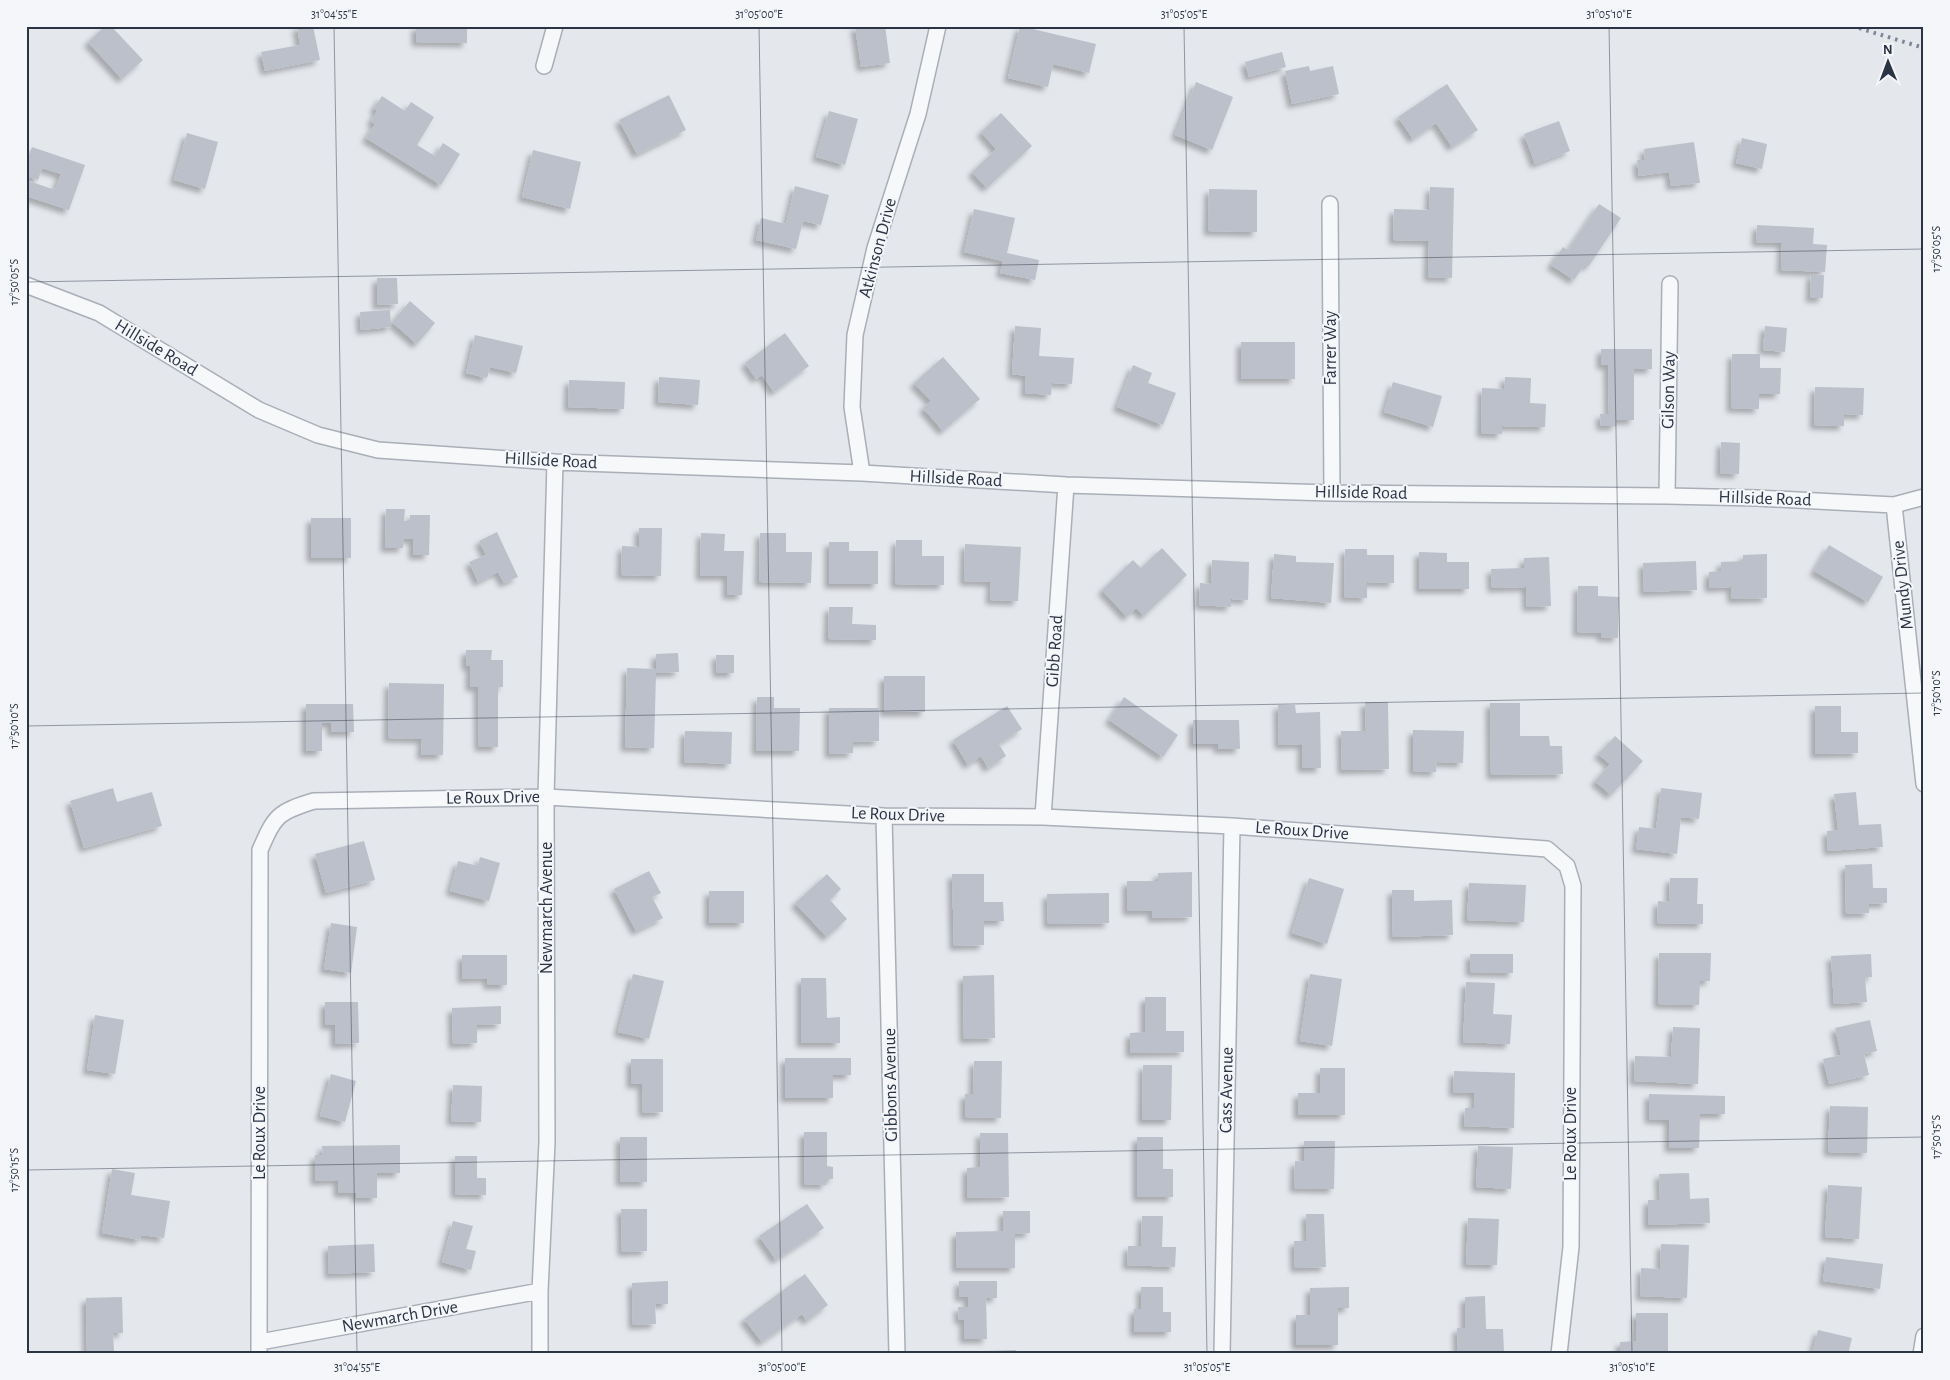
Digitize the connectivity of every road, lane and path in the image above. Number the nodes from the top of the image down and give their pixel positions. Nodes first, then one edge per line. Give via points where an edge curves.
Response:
1 (555, 26) edge
2 (938, 26) edge
3 (544, 66) dead end
4 (1330, 204) dead end
5 (1670, 284) dead end
6 (26, 285) edge
7 (555, 462) junction
8 (862, 473) junction
9 (1066, 485) junction
10 (1332, 493) junction
11 (1667, 496) junction
12 (1924, 497) edge
13 (1894, 505) junction
14 (1924, 784) edge
15 (546, 797) junction
16 (884, 816) junction
17 (1043, 817) junction
18 (1232, 826) junction
19 (540, 1291) junction
20 (1924, 1336) edge
21 (259, 1348) edge
22 (540, 1354) edge
23 (897, 1354) edge
24 (1222, 1354) edge
25 (1559, 1354) edge
26 (1921, 1354) edge

1 - 3 street
2 - 8 street, Atkinson Drive via 918,114 875,248 855,335 852,407
4 - 10 street, Farrer Way
5 - 11 street, Gilson Way
6 - 7 street, Hillside Road via 99,313 259,410 318,435 378,450
7 - 8 street, Hillside Road
7 - 15 street, Newmarch Avenue
8 - 9 street, Hillside Road
9 - 10 street, Hillside Road
9 - 17 street, Gibb Road
10 - 11 street, Hillside Road
11 - 13 street, Hillside Road
12 - 13 street, Hillside Road
13 - 14 street, Mundy Drive
15 - 16 street, Le Roux Drive
15 - 19 street, Newmarch Avenue via 547,1142
15 - 21 street, Le Roux Drive via 314,801 288,809 272,824 260,850
16 - 17 street, Le Roux Drive
16 - 23 street, Gibbons Avenue
17 - 18 street, Le Roux Drive
18 - 24 street, Cass Avenue
18 - 25 street, Le Roux Drive via 1547,849 1567,866 1572,886 1571,1247
19 - 21 street, Newmarch Drive
19 - 22 street, Newmarch Avenue
20 - 26 street

